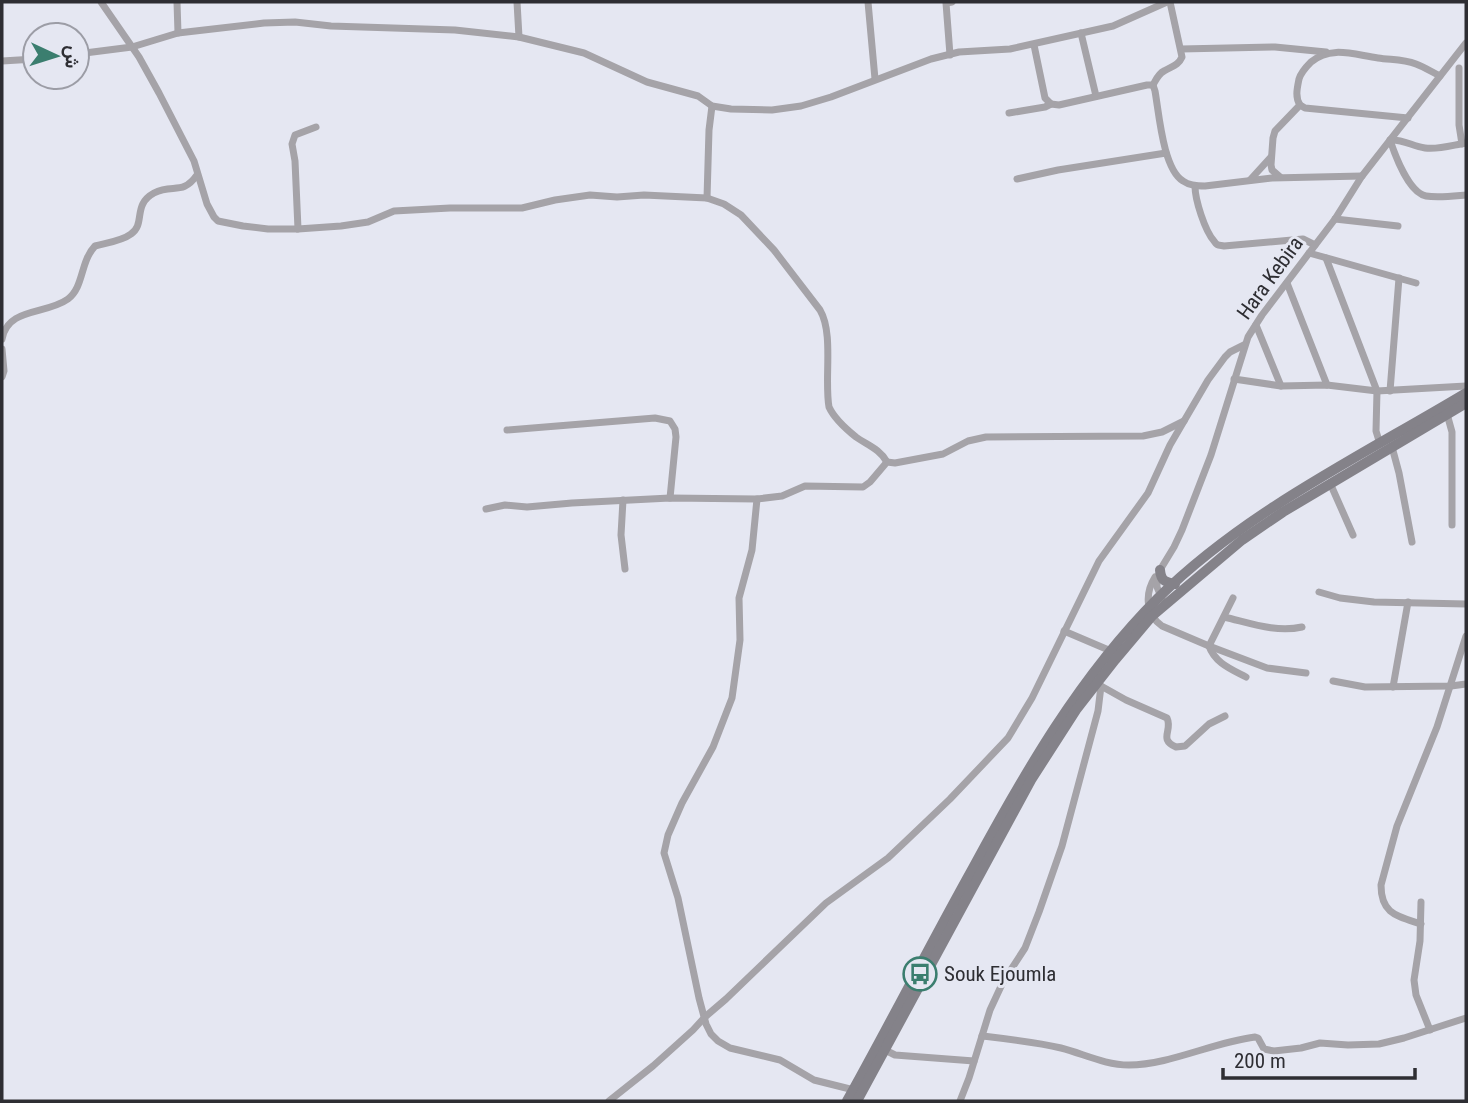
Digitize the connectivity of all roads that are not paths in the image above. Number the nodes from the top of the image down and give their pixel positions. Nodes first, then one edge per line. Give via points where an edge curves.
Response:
1 (101, 2) edge
2 (177, 2) edge
3 (517, 2) edge
4 (868, 2) edge
5 (948, 2) edge
6 (1169, 2) edge
7 (178, 33) junction
8 (1080, 33) junction
9 (519, 37) junction
10 (1466, 43) edge
11 (1034, 45) junction
12 (132, 47) junction
13 (1181, 50) junction
14 (91, 52) edge
15 (1331, 52) junction
16 (950, 55) junction
17 (21, 59) edge
18 (2, 61) edge
19 (1451, 64) junction
20 (1463, 68) edge
21 (1440, 76) junction
22 (875, 79) junction
23 (1153, 85) junction
24 (1096, 96) junction
25 (1051, 104) junction
26 (1300, 105) junction
27 (712, 106) junction
28 (1009, 113) dead end
29 (1463, 113) edge
30 (1408, 118) junction
31 (316, 127) dead end
32 (1390, 140) junction
33 (1464, 143) edge
34 (1166, 153) junction
35 (1270, 158) junction
36 (197, 175) junction
37 (1362, 176) junction
38 (1280, 178) junction
39 (1017, 179) dead end
40 (1250, 181) junction
41 (1195, 186) junction
42 (1466, 195) edge
43 (707, 198) junction
44 (1335, 219) junction
45 (1398, 226) dead end
46 (298, 229) junction
47 (1315, 245) junction
48 (1309, 253) junction
49 (1325, 258) junction
50 (1399, 278) junction
51 (1287, 283) junction
52 (1416, 283) dead end
53 (1256, 325) junction
54 (2, 339) edge
55 (1244, 345) junction
56 (2, 349) edge
57 (2, 377) edge
58 (1234, 379) junction
59 (1327, 385) junction
60 (1281, 386) junction
61 (1466, 386) edge
62 (1377, 391) junction
63 (1390, 391) junction
64 (1466, 393) edge
65 (1466, 403) edge
66 (1447, 414) junction
67 (1185, 421) junction
68 (507, 430) dead end
69 (1380, 444) junction
70 (1392, 447) junction
71 (887, 462) junction
72 (1330, 483) junction
73 (670, 498) junction
74 (757, 499) junction
75 (624, 500) junction
76 (486, 509) dead end
77 (1452, 525) dead end
78 (1353, 535) dead end
79 (1239, 536) junction
80 (1412, 542) dead end
81 (625, 569) dead end
82 (1160, 570) junction
83 (1175, 584) junction
84 (1319, 592) dead end
85 (1233, 598) dead end
86 (1163, 600) junction
87 (1408, 602) junction
88 (1466, 604) edge
89 (1151, 612) junction
90 (1224, 617) junction
91 (1302, 627) dead end
92 (1064, 631) junction
93 (1466, 636) edge
94 (1209, 646) junction
95 (1111, 651) junction
96 (1306, 673) dead end
97 (1246, 677) dead end
98 (1333, 681) dead end
99 (1095, 682) junction
100 (1466, 684) edge
101 (1451, 686) junction
102 (1393, 687) junction
103 (1225, 716) dead end
104 (1421, 902) dead end
105 (1421, 924) junction
106 (705, 1017) junction
107 (1466, 1018) edge
108 (695, 1028) junction
109 (708, 1029) junction
110 (1430, 1030) junction
111 (982, 1036) junction
112 (881, 1049) junction
113 (974, 1061) junction
114 (853, 1090) junction
115 (609, 1101) edge
116 (848, 1101) edge
117 (857, 1101) edge
118 (960, 1101) edge

1 - 12 street
2 - 7 street
3 - 9 street
4 - 22 street
5 - 16 street
6 - 8 street via 1113,26
6 - 13 street
7 - 9 street via 281,22
7 - 12 street
8 - 11 street
8 - 24 street
9 - 27 street via 584,52 647,82 698,96
10 - 19 street, Hara Kebira
11 - 16 street
11 - 25 street via 1045,98
12 - 14 street
12 - 36 street via 194,161
13 - 15 street via 1275,47
13 - 23 street via 1181,62 1162,72
15 - 21 street via 1401,59
15 - 26 street via 1312,61 1301,74 1296,92
16 - 22 street
17 - 18 street
19 - 20 street
19 - 21 street, Hara Kebira
20 - 29 street
21 - 30 street, Hara Kebira
22 - 27 street via 801,106 772,110
23 - 24 street
23 - 34 street
24 - 25 street
25 - 28 street
26 - 30 street
26 - 35 street via 1275,131
27 - 43 street
29 - 33 street via 1459,125
30 - 32 street, Hara Kebira
31 - 46 street via 295,135 292,144
32 - 33 street via 1435,149
32 - 37 street, Hara Kebira
32 - 42 street via 1410,184 1420,194
34 - 39 street
34 - 41 street via 1177,175
35 - 38 street via 1272,170
35 - 40 street
36 - 46 street via 218,220
36 - 54 street via 186,187 150,196 142,204 134,232 91,250 73,294 59,304 12,320
37 - 38 street
37 - 44 street, Hara Kebira
38 - 40 street
40 - 41 street
41 - 47 street via 1201,214 1218,245 1303,239
43 - 46 street via 590,195 522,208 403,210 368,222
43 - 71 street via 741,215 814,300 827,330 829,407
44 - 45 street
44 - 47 street, Hara Kebira
47 - 48 street, Hara Kebira
48 - 49 street
48 - 51 street, Hara Kebira
49 - 50 street
49 - 62 street
50 - 52 street
50 - 63 street
51 - 53 street, Hara Kebira
51 - 59 street
53 - 55 street, Hara Kebira
53 - 60 street
55 - 58 street, Hara Kebira
55 - 67 street via 1219,363
56 - 57 street
58 - 60 street
58 - 82 street, Hara Kebira via 1187,518
59 - 60 street
59 - 62 street
61 - 63 street
62 - 63 street
62 - 69 street
64 - 69 main road
65 - 66 main road
66 - 70 main road
66 - 77 street via 1452,432
67 - 71 street via 1143,436 986,436 943,454
67 - 92 street via 1148,493 1099,561
68 - 73 street via 655,418 670,421 676,437
69 - 79 main road via 1292,496
70 - 72 main road
70 - 80 street
71 - 74 street via 863,487 806,486 782,496
72 - 78 street
72 - 79 main road
73 - 74 street
73 - 75 street
74 - 106 street via 752,550 739,598 732,698 713,747 667,835 664,853
75 - 76 street
75 - 81 street via 621,535
79 - 83 main road
79 - 86 main road
82 - 83 main road via 1163,581
82 - 86 street, Hara Kebira via 1157,580
82 - 89 street via 1149,590
83 - 86 main road
84 - 87 street via 1356,600
85 - 90 street
86 - 89 main road
87 - 88 street
87 - 102 street
89 - 94 street via 1161,626
89 - 95 main road
89 - 99 main road
90 - 91 street via 1278,629
90 - 94 street
92 - 95 street
92 - 106 street via 1022,717 983,765 898,849 826,902
93 - 101 street
94 - 96 street via 1267,668
94 - 97 street via 1218,661
95 - 99 main road
98 - 102 street
99 - 103 street via 1167,718 1167,739 1176,747 1185,746
99 - 111 street via 1095,723 1062,846 1025,948 996,997
99 - 112 main road via 1048,737
100 - 101 street
101 - 102 street
101 - 105 street via 1397,826 1381,885 1387,909
104 - 105 street
105 - 110 street via 1414,980
106 - 108 street
106 - 109 street
107 - 110 street
108 - 109 street
108 - 115 street
109 - 114 street via 730,1048 780,1060 814,1080
110 - 111 street via 1379,1044 1320,1043 1274,1051 1265,1049 1255,1037 1130,1065
111 - 113 street
112 - 113 street via 895,1055
112 - 114 main road
112 - 117 main road
113 - 118 street
114 - 116 main road

